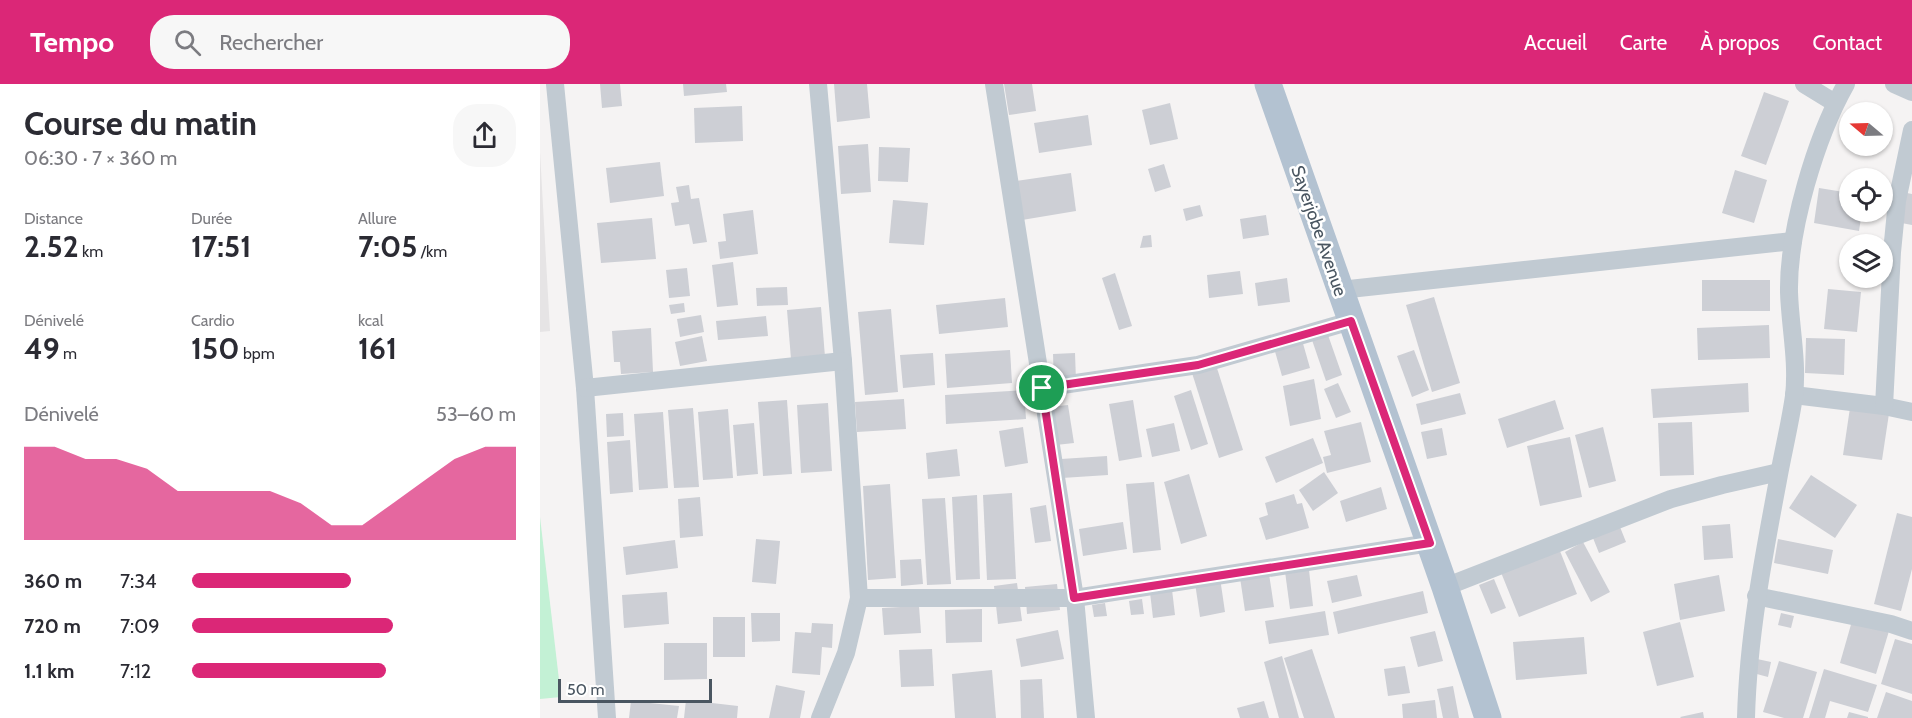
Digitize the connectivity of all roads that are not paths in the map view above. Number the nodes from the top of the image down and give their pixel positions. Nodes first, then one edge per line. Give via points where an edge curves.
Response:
1 (555, 84) edge
2 (818, 84) edge
3 (994, 84) edge
4 (1268, 84) edge
5 (1804, 84) edge
6 (1846, 84) edge
7 (1894, 84) edge
8 (1912, 92) edge
9 (1835, 103) junction
10 (1912, 130) edge
11 (1793, 241) junction
12 (1340, 290) junction
13 (1351, 321) junction
14 (843, 361) junction
15 (585, 388) junction
16 (1042, 388) junction
17 (1794, 395) junction
18 (1884, 406) junction
19 (1912, 412) edge
20 (1779, 472) junction
21 (1430, 543) junction
22 (1445, 587) junction
23 (1756, 596) junction
24 (859, 598) junction
25 (1074, 598) junction
26 (1912, 631) edge
27 (608, 718) edge
28 (820, 718) edge
29 (1086, 718) edge
30 (1488, 718) edge
31 (1746, 718) edge

1 - 15 street
2 - 14 street
3 - 16 street
4 - 12 main road, Sayerjobe Avenue
5 - 9 street
6 - 9 street
7 - 8 street
9 - 11 street via 1810,168
10 - 18 street via 1897,201
11 - 12 street
11 - 17 street via 1789,290 1795,352
12 - 13 main road, Sayerjobe Avenue
13 - 16 street via 1198,365
13 - 21 main road, Sayerjobe Avenue
14 - 15 street
14 - 24 street
15 - 27 street
16 - 25 street
17 - 18 street
17 - 20 street
18 - 19 street
20 - 22 street via 1671,499
20 - 23 street
21 - 22 main road, Sayerjobe Avenue
21 - 25 street
22 - 30 main road, Sayerjobe Avenue
23 - 26 street
23 - 31 street
24 - 25 street
24 - 28 street via 846,653
25 - 29 street

